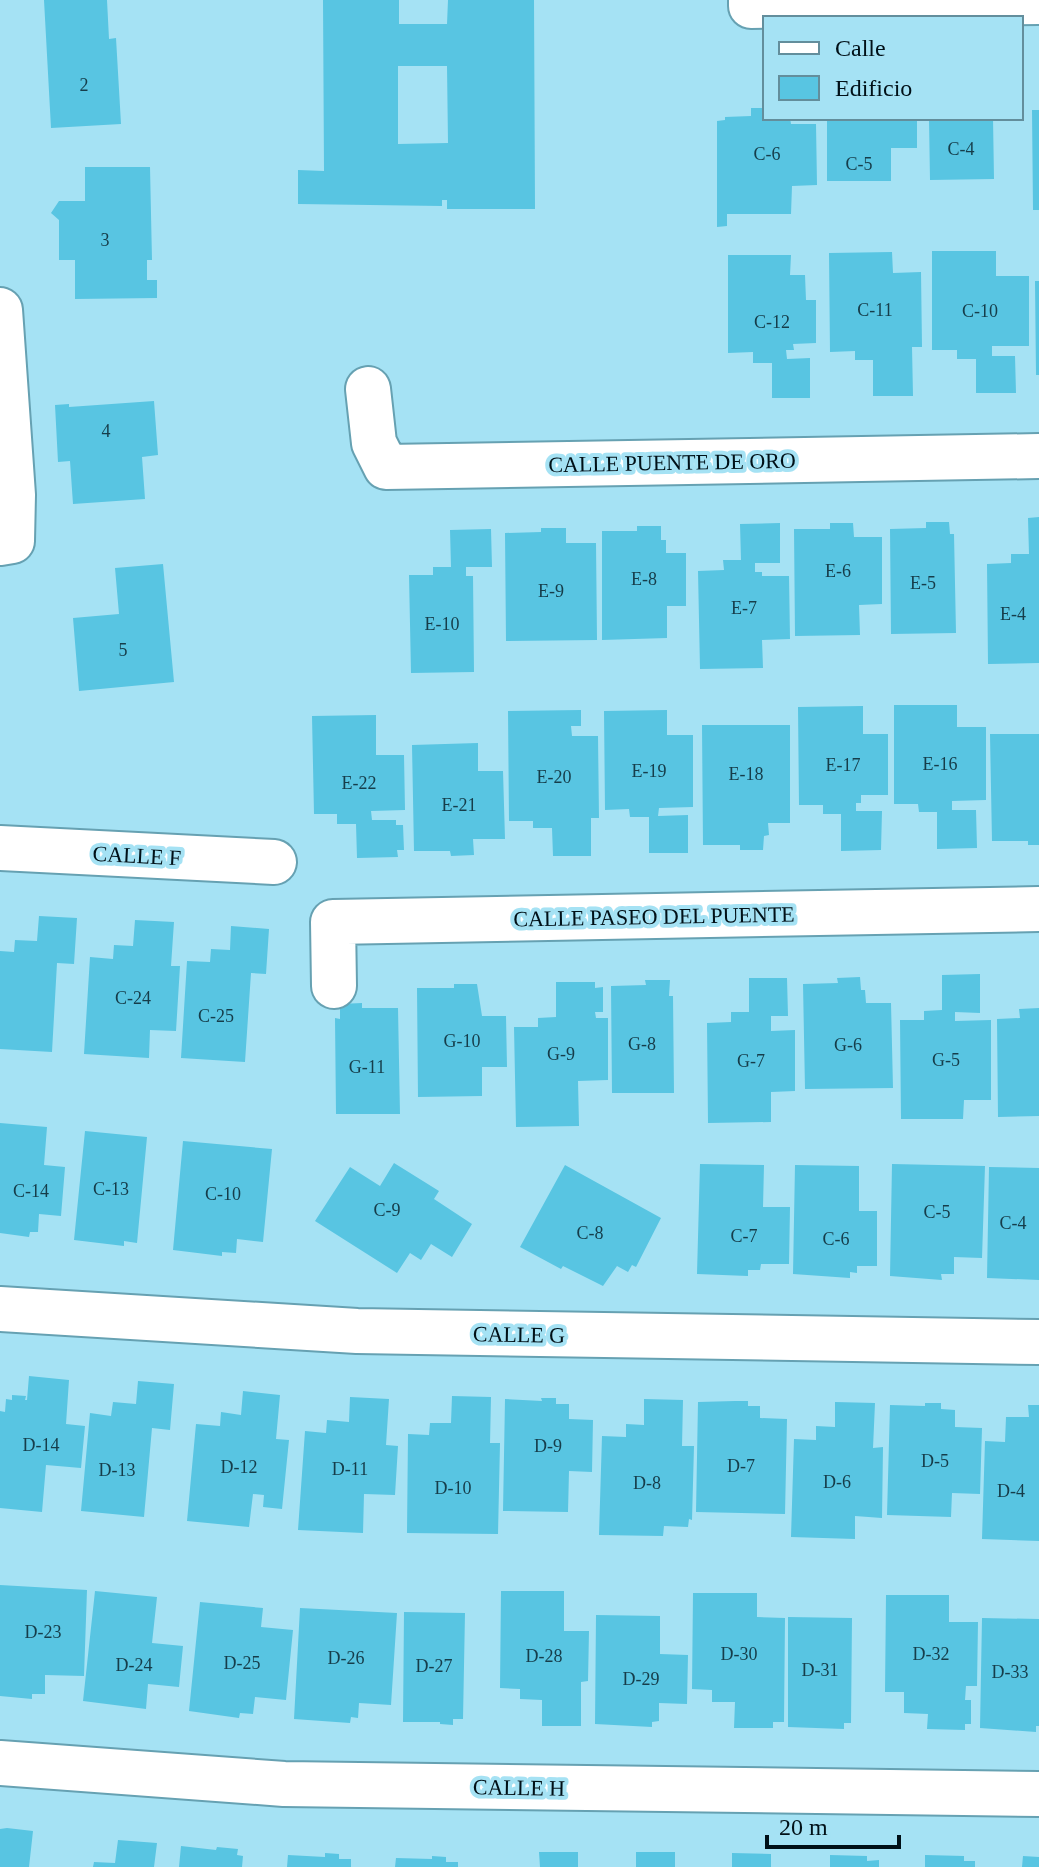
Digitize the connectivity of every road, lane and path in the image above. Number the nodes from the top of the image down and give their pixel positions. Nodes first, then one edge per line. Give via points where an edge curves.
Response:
1 (751, 0) edge
2 (1039, 2) edge
3 (0, 310) edge
4 (368, 389) dead end
5 (1039, 456) edge
6 (0, 543) edge
7 (0, 848) edge
8 (274, 862) dead end
9 (1039, 909) edge
10 (334, 986) dead end
11 (0, 1309) edge
12 (1039, 1342) edge
13 (0, 1763) edge
14 (1039, 1794) edge

1 - 2 street via 751,6
3 - 6 street via 13,495 12,541
4 - 5 street, CALLE PUENTE DE ORO via 374,443 386,467
7 - 8 street, CALLE F
9 - 10 street, CALLE PASEO DEL PUENTE via 333,922
11 - 12 street, CALLE G via 357,1331
13 - 14 street, CALLE H via 284,1784

